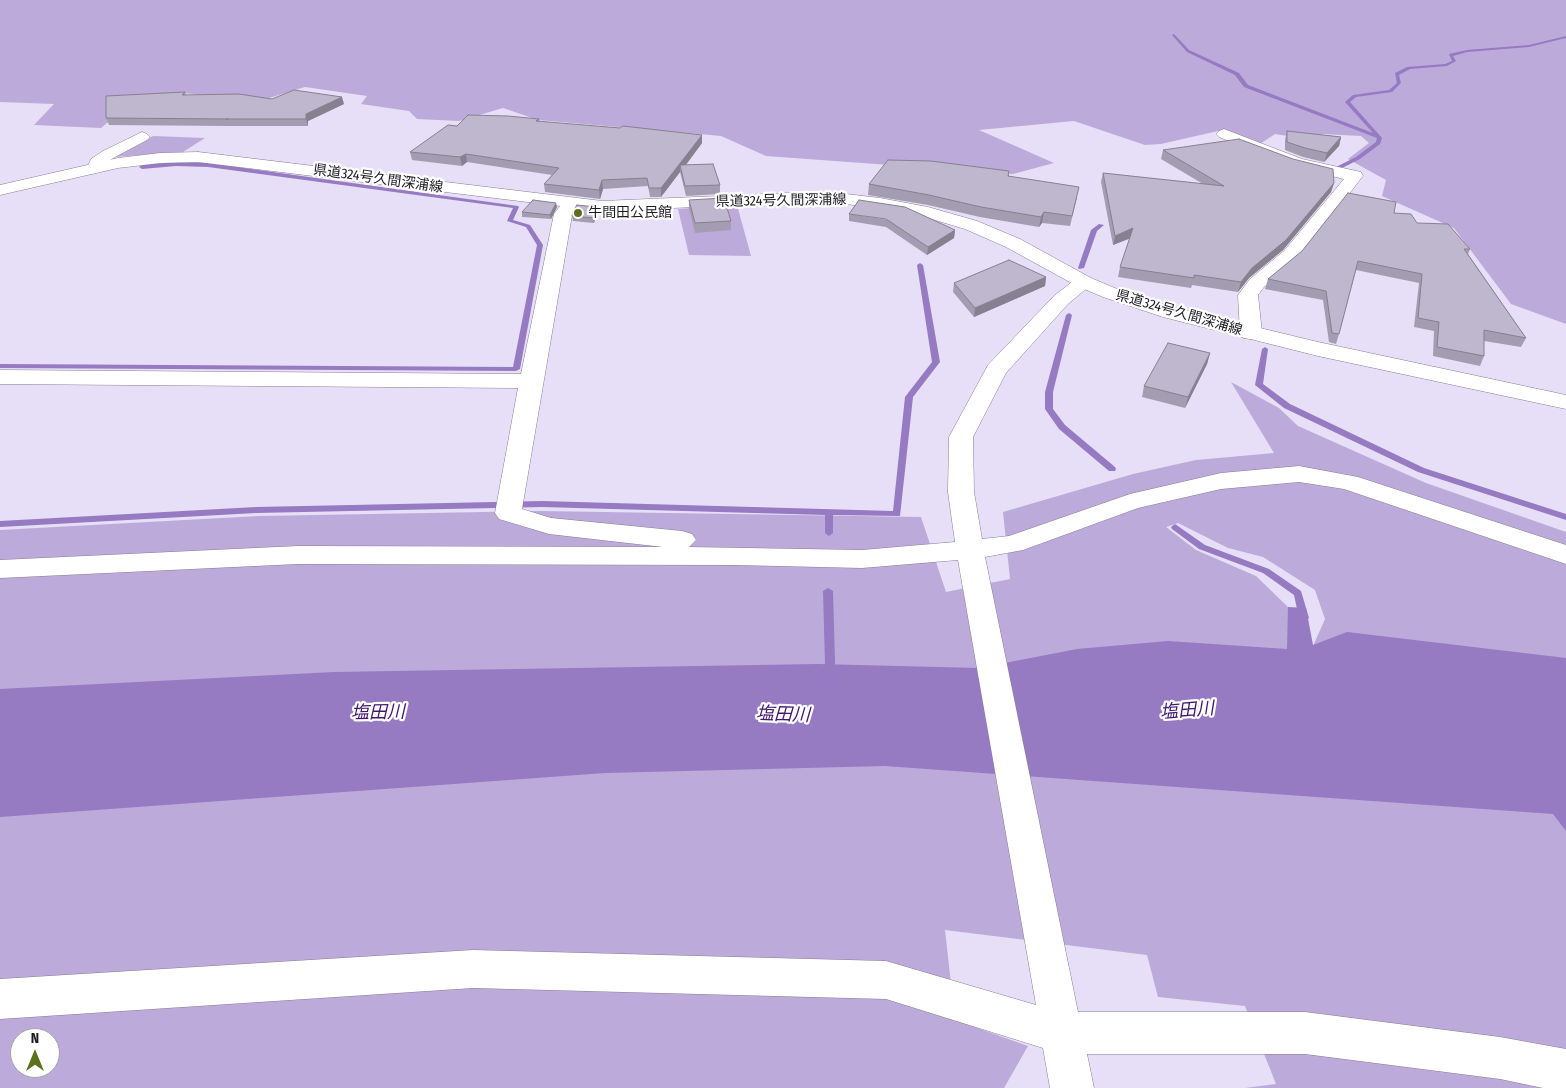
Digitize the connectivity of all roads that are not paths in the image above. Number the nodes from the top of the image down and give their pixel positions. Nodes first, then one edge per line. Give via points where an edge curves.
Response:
1 (1224, 134) dead end
2 (142, 137) dead end
3 (95, 168) junction
4 (0, 190) edge
5 (571, 204) junction
6 (1084, 282) junction
7 (1251, 334) junction
8 (0, 377) edge
9 (530, 381) junction
10 (1566, 402) edge
11 (970, 550) junction
12 (1566, 555) edge
13 (735, 556) junction
14 (0, 569) edge
15 (0, 999) edge
16 (1062, 1034) junction
17 (1566, 1071) edge
18 (1072, 1088) edge

1 - 7 street via 1297,162 1355,176 1291,255 1257,283 1248,295
2 - 3 street via 103,158
3 - 4 street, 県道324号久間深浦線
3 - 5 street, 県道324号久間深浦線 via 160,158 198,157
5 - 6 street, 県道324号久間深浦線 via 644,206 790,198 837,198 880,203 928,212 971,225 1013,243
5 - 9 street via 563,214
6 - 7 street, 県道324号久間深浦線 via 1170,313
6 - 11 street via 1060,300 996,370 961,437 961,492
7 - 10 street, 県道324号久間深浦線
8 - 9 street
9 - 13 street via 508,513 549,526 698,542
11 - 12 street via 1013,544 1130,502 1221,481 1299,474 1349,482
11 - 13 street via 862,559
11 - 16 street
13 - 14 street via 298,555
15 - 16 street via 473,969 886,980
16 - 17 street via 1305,1034 1500,1058
16 - 18 street

